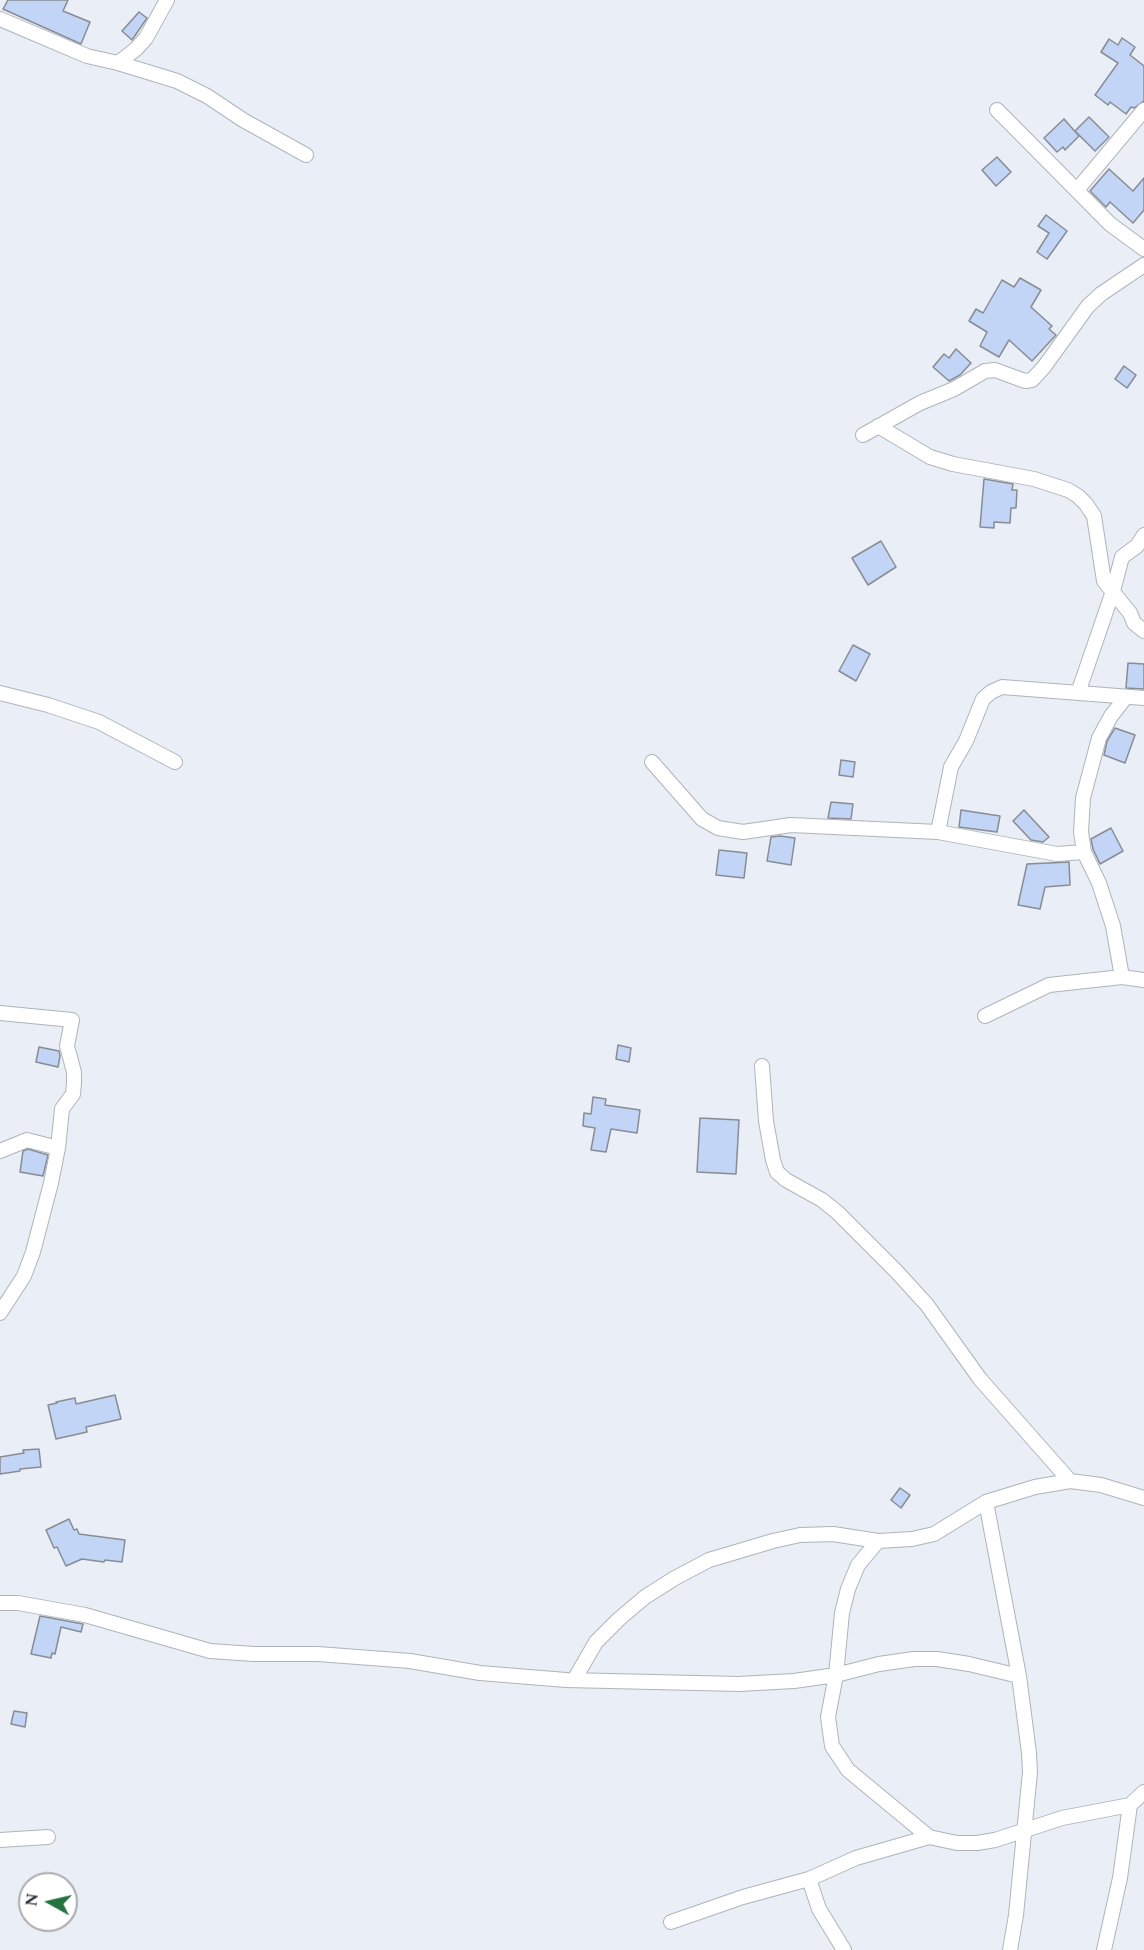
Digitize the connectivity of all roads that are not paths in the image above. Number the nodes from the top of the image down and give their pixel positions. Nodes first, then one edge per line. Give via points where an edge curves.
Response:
1 (167, 0) edge
2 (0, 19) edge
3 (118, 63) junction
4 (998, 110) dead end
5 (1144, 110) edge
6 (306, 155) dead end
7 (1077, 190) junction
8 (1144, 249) edge
9 (1144, 265) edge
10 (878, 426) junction
11 (863, 435) dead end
12 (1144, 535) edge
13 (1113, 591) junction
14 (1144, 631) edge
15 (0, 693) edge
16 (1078, 693) junction
17 (1126, 698) junction
18 (1144, 698) edge
19 (175, 762) dead end
20 (652, 762) dead end
21 (938, 832) junction
22 (1084, 852) junction
23 (1122, 977) junction
24 (1144, 980) edge
25 (0, 1013) edge
26 (985, 1016) dead end
27 (762, 1066) dead end
28 (57, 1148) junction
29 (0, 1150) edge
30 (0, 1313) edge
31 (1070, 1481) junction
32 (1144, 1498) edge
33 (986, 1502) junction
34 (878, 1541) junction
35 (0, 1603) edge
36 (836, 1676) junction
37 (1019, 1676) junction
38 (574, 1680) junction
39 (1144, 1792) edge
40 (1130, 1805) junction
41 (1023, 1832) junction
42 (48, 1837) dead end
43 (929, 1837) junction
44 (0, 1839) edge
45 (809, 1879) junction
46 (671, 1922) dead end
47 (844, 1950) edge
48 (1010, 1950) edge
49 (1104, 1950) edge

1 - 3 street via 146,38
2 - 3 street via 87,56
3 - 6 street via 177,81
4 - 7 street
5 - 7 street
7 - 8 street via 1110,224
9 - 10 street via 1088,306 1032,380 985,371
10 - 11 street
10 - 13 street via 930,457 1034,479 1078,496 1094,516 1104,581
12 - 13 street via 1122,557
13 - 14 street via 1134,623
13 - 16 street
15 - 19 street via 99,722
16 - 17 street
16 - 21 street via 1002,687 983,699 948,776
17 - 18 street
17 - 22 street via 1099,738 1083,798
20 - 21 street via 702,819 718,828 743,832 791,825
21 - 22 street via 1057,854
22 - 23 street via 1113,926
23 - 24 street
23 - 26 street via 1049,985
25 - 28 street via 72,1020 66,1046 74,1072 74,1089 62,1109
27 - 31 street via 766,1121 777,1172 837,1212 896,1271 927,1305 980,1379
28 - 29 street via 27,1140
28 - 30 street via 33,1252 24,1276
31 - 32 street via 1101,1485
31 - 33 street
33 - 34 street via 934,1534
33 - 37 street
34 - 36 street via 858,1565 848,1589
34 - 38 street via 832,1534 800,1535 710,1560 655,1591 619,1619 596,1642
35 - 38 street via 85,1615 210,1651 318,1653
36 - 37 street via 914,1659 969,1664
36 - 38 street via 739,1684
36 - 43 street via 828,1717 832,1746 848,1770
37 - 41 street via 1030,1772
39 - 40 street
40 - 41 street via 1062,1818
40 - 49 street via 1120,1878
41 - 43 street via 977,1843
41 - 48 street
42 - 44 street
43 - 45 street via 856,1858
45 - 46 street
45 - 47 street via 819,1909

